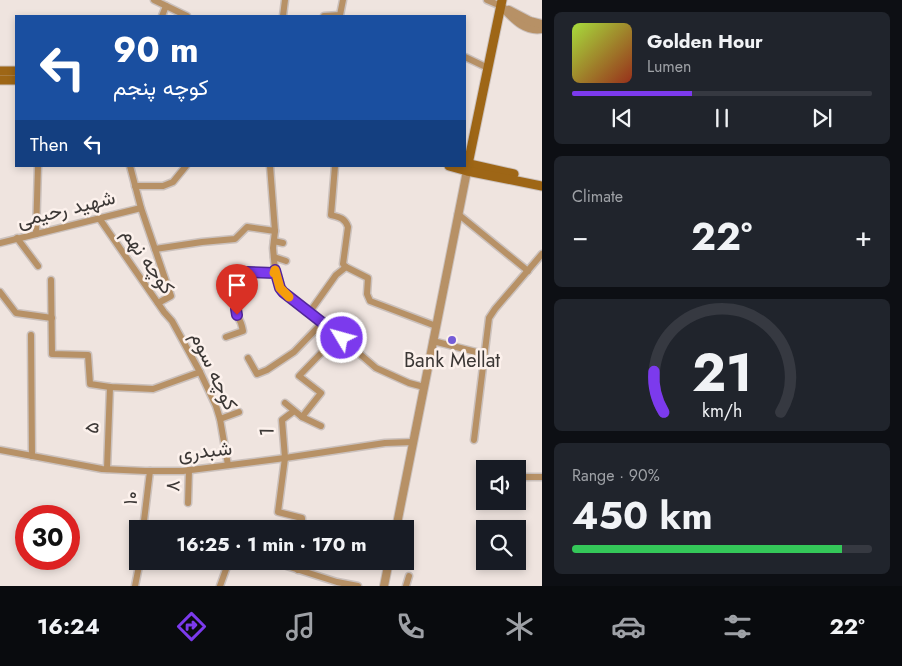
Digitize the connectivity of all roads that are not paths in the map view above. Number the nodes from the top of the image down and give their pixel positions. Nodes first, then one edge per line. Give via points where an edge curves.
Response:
1 (154, 0) edge
2 (285, 0) edge
3 (343, 0) edge
4 (487, 0) edge
5 (501, 3) edge
6 (166, 6) junction
7 (162, 15) edge
8 (185, 15) edge
9 (283, 15) edge
10 (340, 15) edge
11 (542, 24) edge
12 (542, 29) edge
13 (466, 57) edge
14 (488, 68) junction
15 (0, 71) edge
16 (15, 71) edge
17 (0, 80) edge
18 (15, 80) edge
19 (467, 166) edge
20 (38, 167) edge
21 (130, 167) edge
22 (185, 167) edge
23 (270, 167) edge
24 (335, 167) edge
25 (542, 180) edge
26 (135, 186) junction
27 (542, 186) edge
28 (141, 208) junction
29 (458, 214) junction
30 (99, 218) junction
31 (275, 231) junction
32 (36, 234) junction
33 (17, 238) junction
34 (274, 241) junction
35 (0, 242) edge
36 (283, 244) dead end
37 (155, 249) junction
38 (542, 254) edge
39 (274, 257) junction
40 (286, 261) dead end
41 (38, 266) dead end
42 (346, 267) junction
43 (275, 270) junction
44 (528, 271) junction
45 (52, 280) dead end
46 (0, 292) edge
47 (158, 303) junction
48 (309, 313) junction
49 (52, 318) junction
50 (172, 321) joint
51 (322, 323) junction
52 (436, 326) junction
53 (31, 335) dead end
54 (226, 337) dead end
55 (342, 338) junction
56 (433, 340) junction
57 (484, 354) junction
58 (248, 358) dead end
59 (200, 372) junction
60 (110, 387) junction
61 (424, 387) junction
62 (285, 403) dead end
63 (294, 411) junction
64 (240, 412) dead end
65 (302, 417) junction
66 (220, 418) junction
67 (321, 426) dead end
68 (474, 440) dead end
69 (413, 442) junction
70 (0, 450) edge
71 (32, 456) junction
72 (285, 458) junction
73 (228, 465) junction
74 (107, 469) junction
75 (190, 470) junction
76 (150, 471) junction
77 (526, 477) edge
78 (542, 477) edge
79 (188, 503) dead end
80 (145, 520) edge
81 (302, 520) edge
82 (398, 520) edge
83 (138, 570) edge
84 (226, 570) edge
85 (298, 570) edge
86 (387, 570) edge
87 (409, 576) dead end
88 (134, 586) edge
89 (220, 586) edge
90 (358, 586) edge
91 (384, 586) edge
92 (406, 586) edge

1 - 6 street
2 - 9 street
3 - 10 street
4 - 5 street
5 - 11 street via 530,21
5 - 12 street via 527,29
5 - 14 main road
6 - 7 street
6 - 8 street
13 - 14 street
14 - 19 main road
15 - 16 main road
17 - 18 main road
19 - 25 main road
19 - 27 main road
19 - 29 street
20 - 32 street
21 - 26 street
22 - 26 street via 173,182 163,186
23 - 31 street
24 - 42 street via 331,215 348,226 343,264
26 - 28 street
28 - 30 street, شهید رحیمی
28 - 37 street
29 - 44 street
29 - 52 street
30 - 32 street, شهید رحیمی
30 - 47 street, کوچه نهم
31 - 34 street
31 - 37 street via 246,227 235,239
32 - 33 street, شهید رحیمی
33 - 35 street, شهید رحیمی
33 - 41 street
34 - 36 street
34 - 39 street
37 - 47 street via 171,296
38 - 44 street
39 - 40 street
39 - 43 street
42 - 48 street via 336,275
42 - 52 street via 368,278 370,301
43 - 48 street via 283,292
43 - 54 street via 274,273 248,272 240,277 235,307 244,330
44 - 57 street via 489,318
45 - 49 street
46 - 49 street via 16,313
47 - 50 street, کوچه نهم
48 - 51 street
49 - 60 street via 52,354 88,355 90,384
50 - 59 street, کوچه سوم
51 - 55 street
51 - 58 street via 294,352 267,370 257,374
52 - 56 street
53 - 71 street
55 - 61 street via 376,368
55 - 65 street via 326,348 299,376 320,393
56 - 57 street
56 - 61 street
57 - 68 street
59 - 60 street via 153,389
59 - 66 street, کوچه سوم
60 - 74 street, ۵
61 - 69 street
62 - 63 street
63 - 65 street
63 - 72 street, 1 via 282,420
64 - 66 street
65 - 67 street
66 - 73 street, کوچه سوم
69 - 72 street, شبدری
69 - 82 street
70 - 71 street, شبدری
71 - 74 street, شبدری
72 - 73 street, شبدری
72 - 81 street via 278,512
73 - 75 street, شبدری
74 - 76 street, شبدری
75 - 76 street, شبدری
75 - 79 street, ۸
76 - 80 street, ۱۰
77 - 78 street
83 - 88 street
84 - 89 street
85 - 90 street
86 - 91 street
87 - 92 street

